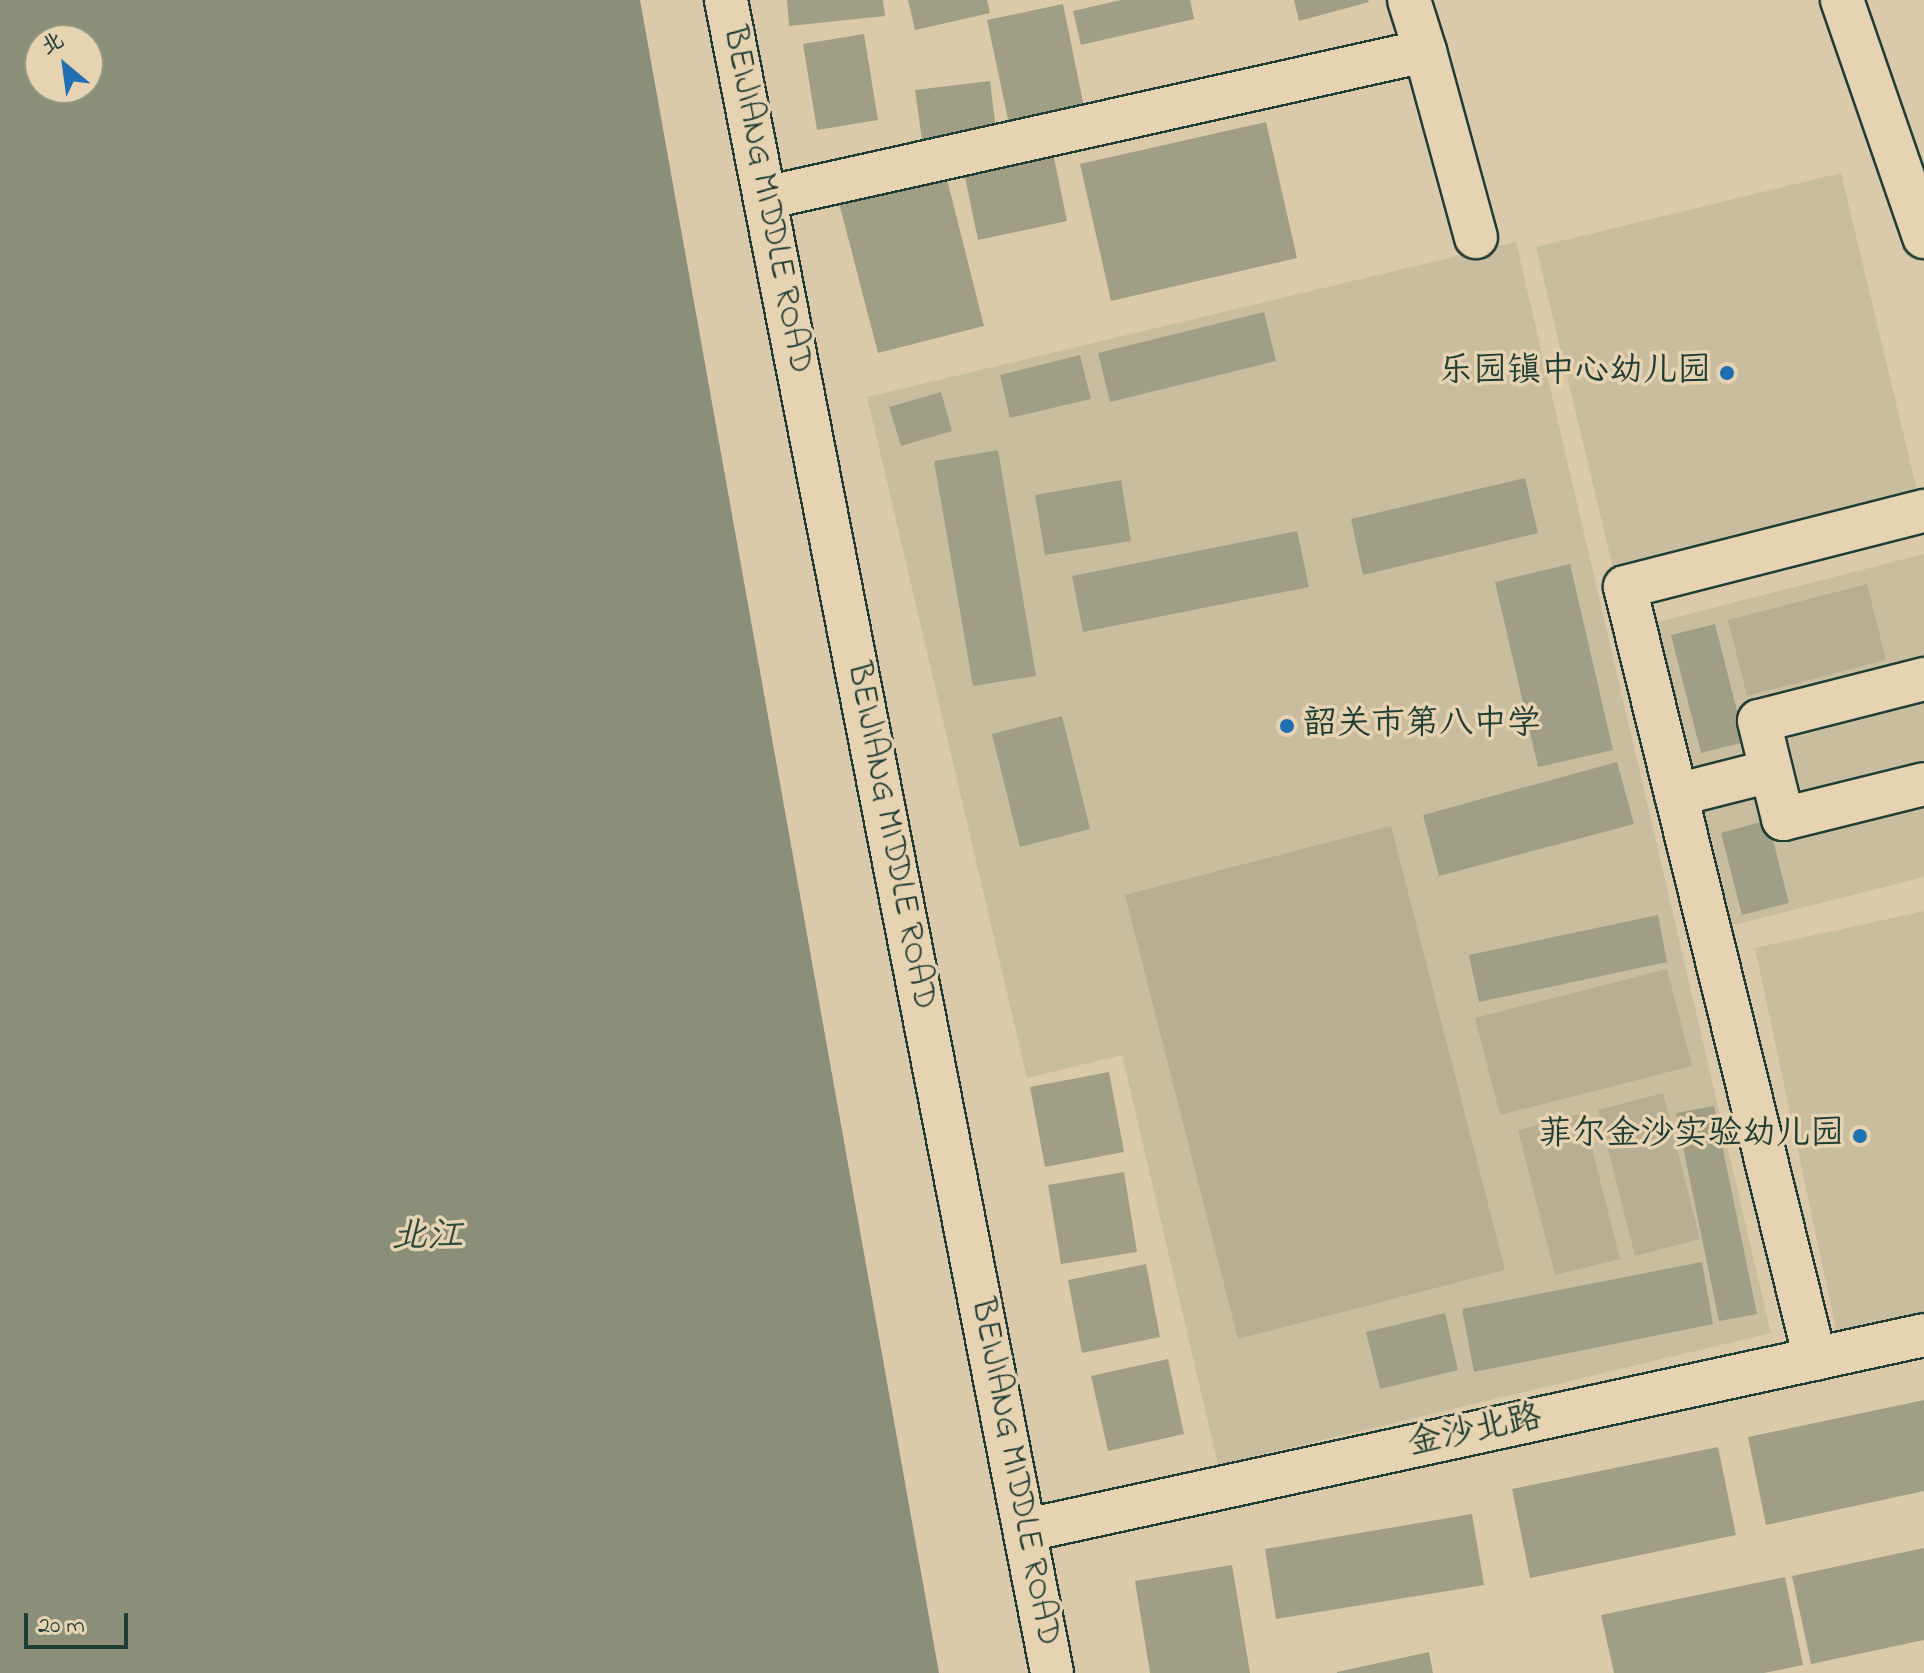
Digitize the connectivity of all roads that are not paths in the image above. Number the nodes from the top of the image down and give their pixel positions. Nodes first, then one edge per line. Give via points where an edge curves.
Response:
1 (726, 0) edge
2 (1409, 0) edge
3 (1842, 0) edge
4 (1425, 51) junction
5 (765, 198) junction
6 (1476, 237) dead end
7 (1924, 237) edge
8 (1924, 511) edge
9 (1924, 679) edge
10 (1771, 771) junction
11 (1924, 784) edge
12 (1676, 795) junction
13 (1924, 1335) edge
14 (1815, 1359) junction
15 (1027, 1530) junction
16 (1052, 1673) edge

1 - 5 street, BEIJIANG MIDDLE ROAD
2 - 4 street
3 - 7 street
4 - 5 street
4 - 6 street
5 - 15 street, BEIJIANG MIDDLE ROAD
8 - 12 street via 1625,587
9 - 10 street via 1759,721
10 - 11 street via 1783,819
10 - 12 street
12 - 14 street
13 - 14 street, 金沙北路
14 - 15 street, 金沙北路
15 - 16 street, BEIJIANG MIDDLE ROAD

